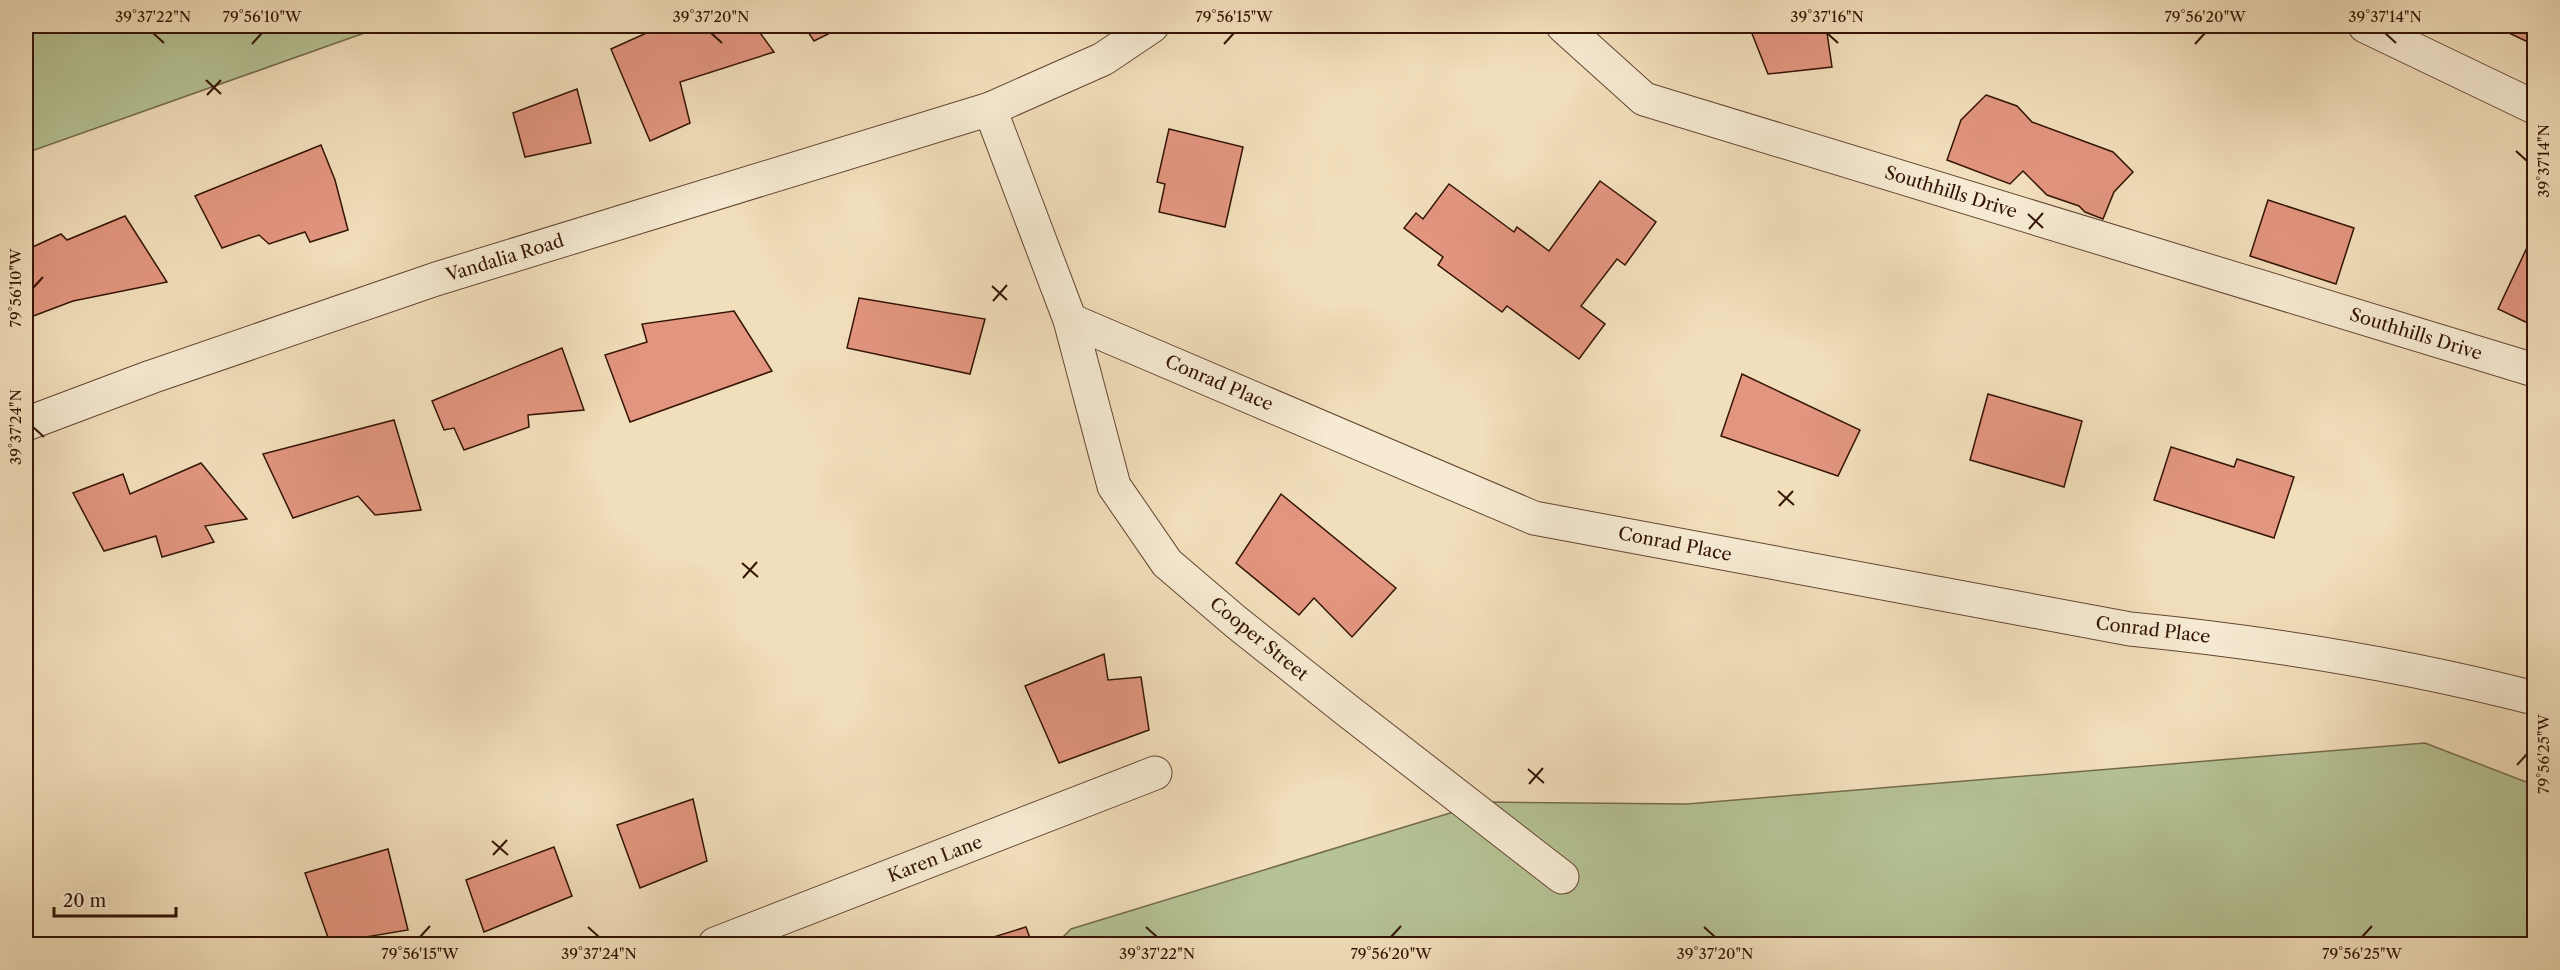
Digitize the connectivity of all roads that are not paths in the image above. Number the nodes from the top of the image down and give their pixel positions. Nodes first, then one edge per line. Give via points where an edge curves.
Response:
1 (1152, 26) edge
2 (1563, 26) edge
3 (2365, 26) edge
4 (2535, 107) edge
5 (990, 109) junction
6 (1070, 320) junction
7 (2535, 370) edge
8 (26, 424) edge
9 (2535, 698) edge
10 (1155, 772) dead end
11 (1562, 877) dead end
12 (715, 945) edge

1 - 5 street, Vandalia Road via 1103,59
2 - 7 street, Southhills Drive via 1644,99
3 - 4 street
5 - 6 street
5 - 8 street, Vandalia Road via 436,279
6 - 9 street, Conrad Place via 1534,518 2130,630 2220,638 2480,684
6 - 11 street, Cooper Street via 1113,486 1167,563 1338,704
10 - 12 street, Karen Lane

